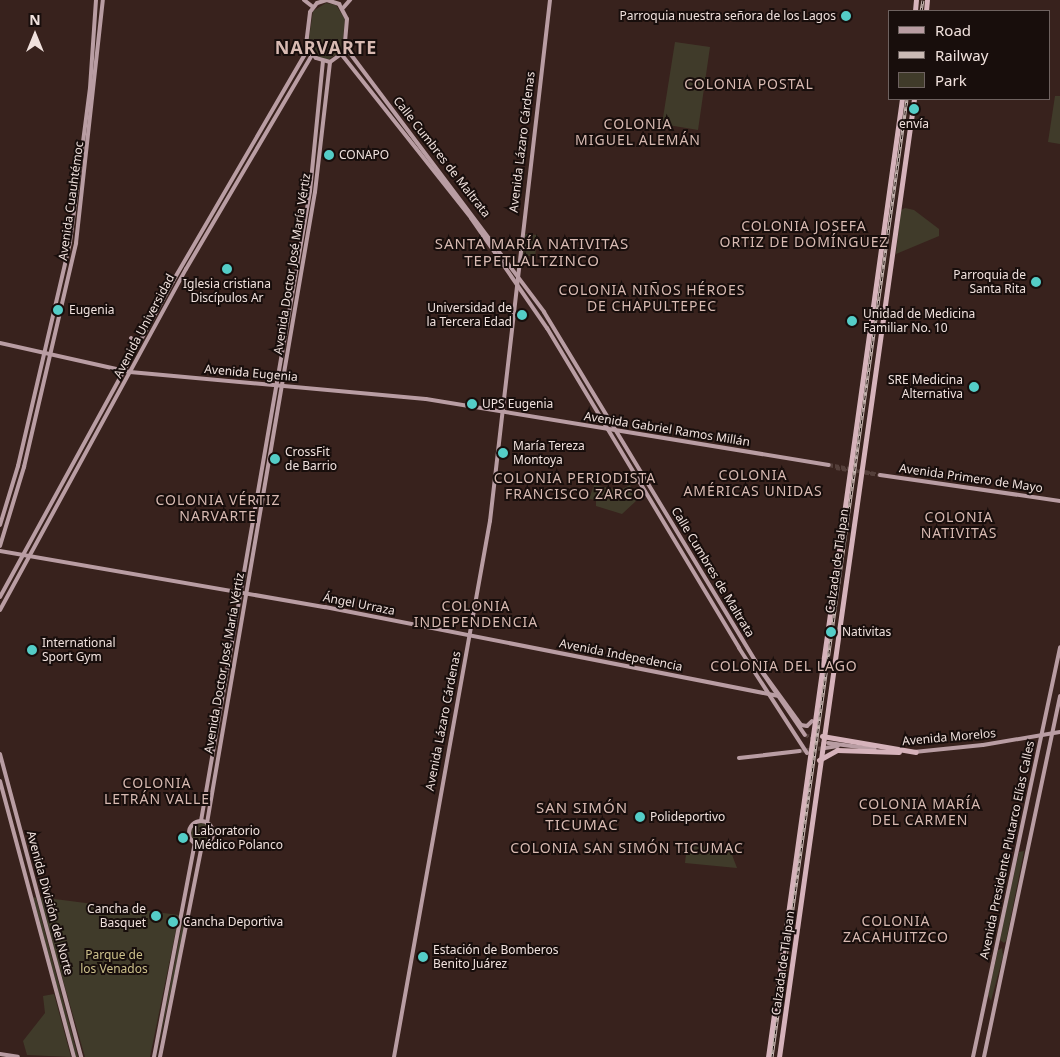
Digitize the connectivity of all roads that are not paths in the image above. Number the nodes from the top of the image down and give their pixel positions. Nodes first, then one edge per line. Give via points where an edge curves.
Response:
1 (96, 0) edge
2 (103, 0) edge
3 (304, 0) edge
4 (323, 0) edge
5 (330, 0) edge
6 (343, 0) edge
7 (350, 0) edge
8 (550, 0) edge
9 (316, 1) edge
10 (339, 4) junction
11 (313, 7) junction
12 (343, 8) junction
13 (346, 48) junction
14 (308, 49) junction
15 (312, 55) junction
16 (342, 55) junction
17 (323, 61) junction
18 (330, 62) junction
19 (902, 100) edge
20 (914, 100) edge
21 (516, 273) junction
22 (515, 283) junction
23 (131, 338) dead end
24 (140, 342) junction
25 (0, 343) edge
26 (44, 353) junction
27 (51, 355) junction
28 (123, 370) junction
29 (130, 372) junction
30 (277, 385) junction
31 (282, 386) junction
32 (502, 412) junction
33 (608, 430) junction
34 (616, 430) junction
35 (829, 466) tunnel mouth
36 (880, 475) tunnel mouth
37 (1060, 501) edge
38 (0, 525) edge
39 (0, 546) edge
40 (0, 551) edge
41 (24, 556) junction
42 (31, 557) junction
43 (240, 592) junction
44 (246, 594) junction
45 (0, 596) edge
46 (0, 610) edge
47 (469, 636) junction
48 (1060, 647) edge
49 (761, 670) junction
50 (769, 696) junction
51 (777, 696) junction
52 (1060, 696) edge
53 (812, 721) junction
54 (1060, 732) edge
55 (1052, 734) junction
56 (805, 735) tunnel mouth
57 (822, 736) junction
58 (1041, 736) junction
59 (828, 743) tunnel mouth
60 (841, 745) junction
61 (825, 748) tunnel mouth
62 (800, 751) tunnel mouth
63 (899, 752) junction
64 (916, 752) junction
65 (808, 753) junction
66 (0, 754) edge
67 (740, 758) dead end
68 (819, 761) junction
69 (0, 781) edge
70 (201, 821) junction
71 (207, 822) junction
72 (195, 843) junction
73 (202, 845) junction
74 (0, 1054) edge
75 (18, 1057) edge
76 (74, 1057) edge
77 (81, 1057) edge
78 (154, 1057) edge
79 (160, 1057) edge
80 (394, 1057) edge
81 (768, 1057) edge
82 (779, 1057) edge
83 (973, 1057) edge
84 (984, 1057) edge

1 - 26 main road, Avenida Cuauhtémoc via 90,88 70,242
2 - 27 main road, Avenida Cuauhtémoc via 76,243
3 - 11 main road
4 - 5 main road
4 - 9 main road
5 - 10 main road
6 - 10 main road
7 - 12 main road
8 - 21 main road, Avenida Lázaro Cárdenas
9 - 11 main road
10 - 12 main road
11 - 14 main road
12 - 13 main road via 347,19
13 - 16 main road
13 - 21 main road, Calle Cumbres de Maltrata
14 - 15 main road
14 - 24 main road, Avenida Universidad
15 - 17 main road
15 - 29 main road, Avenida Universidad
16 - 18 main road
16 - 22 main road, Calle Cumbres de Maltrata via 471,218
17 - 18 main road
17 - 30 main road, Avenida Doctor José María Vértiz via 310,191
18 - 31 main road, Avenida Doctor José María Vértiz via 315,192
19 - 53 highway, Calzada de Tlalpan
20 - 57 highway, Calzada de Tlalpan
21 - 22 main road, Avenida Lázaro Cárdenas
21 - 34 main road, Calle Cumbres de Maltrata
22 - 32 main road, Avenida Lázaro Cárdenas
22 - 33 main road, Calle Cumbres de Maltrata
23 - 24 main road via 134,343
24 - 28 main road, Avenida Universidad
25 - 26 main road, Avenida Eugenia
26 - 27 main road, Avenida Eugenia
26 - 38 main road, Avenida Cuauhtémoc
27 - 28 main road, Avenida Eugenia
27 - 39 main road, Avenida Cuauhtémoc
28 - 29 main road, Avenida Eugenia
28 - 41 main road, Avenida Universidad
29 - 30 main road, Avenida Eugenia
29 - 42 main road, Avenida Universidad
30 - 31 main road, Avenida Eugenia
30 - 43 main road, Avenida Doctor José María Vértiz
31 - 32 main road, Avenida Eugenia via 426,399
31 - 44 main road, Avenida Doctor José María Vértiz
32 - 33 main road, Avenida Gabriel Ramos Millán
32 - 47 main road, Avenida Lázaro Cárdenas via 490,521
33 - 34 main road, Avenida Gabriel Ramos Millán
33 - 50 main road, Calle Cumbres de Maltrata
34 - 35 main road, Avenida Gabriel Ramos Millán
34 - 49 main road, Calle Cumbres de Maltrata
36 - 37 main road, Avenida Primero de Mayo
40 - 41 main road
41 - 42 main road
41 - 45 main road, Avenida Universidad
42 - 43 main road
42 - 46 main road, Avenida Universidad
43 - 44 main road, Ángel Urraza
43 - 70 main road, Avenida Doctor José María Vértiz
44 - 47 main road, Ángel Urraza
44 - 71 main road, Avenida Doctor José María Vértiz
47 - 50 main road, Avenida Indepedencia
47 - 80 main road, Avenida Lázaro Cárdenas
48 - 58 main road, Avenida Presidente Plutarco Elías Calles
49 - 51 main road
49 - 53 main road, Calle Cumbres de Maltrata via 801,725 807,726
50 - 51 main road
50 - 65 main road, Calle Cumbres de Maltrata
51 - 56 main road
52 - 55 main road, Avenida Presidente Plutarco Elías Calles
53 - 65 highway, Calzada de Tlalpan
54 - 55 main road, Avenida Morelos
55 - 58 main road, Avenida Morelos
55 - 84 main road, Avenida Presidente Plutarco Elías Calles
57 - 64 highway
57 - 68 highway, Calzada de Tlalpan
58 - 64 main road, Avenida Morelos
58 - 83 main road, Avenida Presidente Plutarco Elías Calles
59 - 60 main road, Avenida Morelos
60 - 61 main road
60 - 63 main road, Avenida Morelos
62 - 67 main road
63 - 64 main road, Avenida Morelos
63 - 68 highway via 837,750
65 - 81 highway, Calzada de Tlalpan
66 - 77 main road, Avenida División del Norte
68 - 82 highway, Calzada de Tlalpan
69 - 76 main road, Avenida División del Norte
70 - 71 main road
70 - 72 main road via 190,830
71 - 73 main road via 213,835
72 - 73 main road
72 - 78 main road
73 - 79 main road
74 - 75 main road

